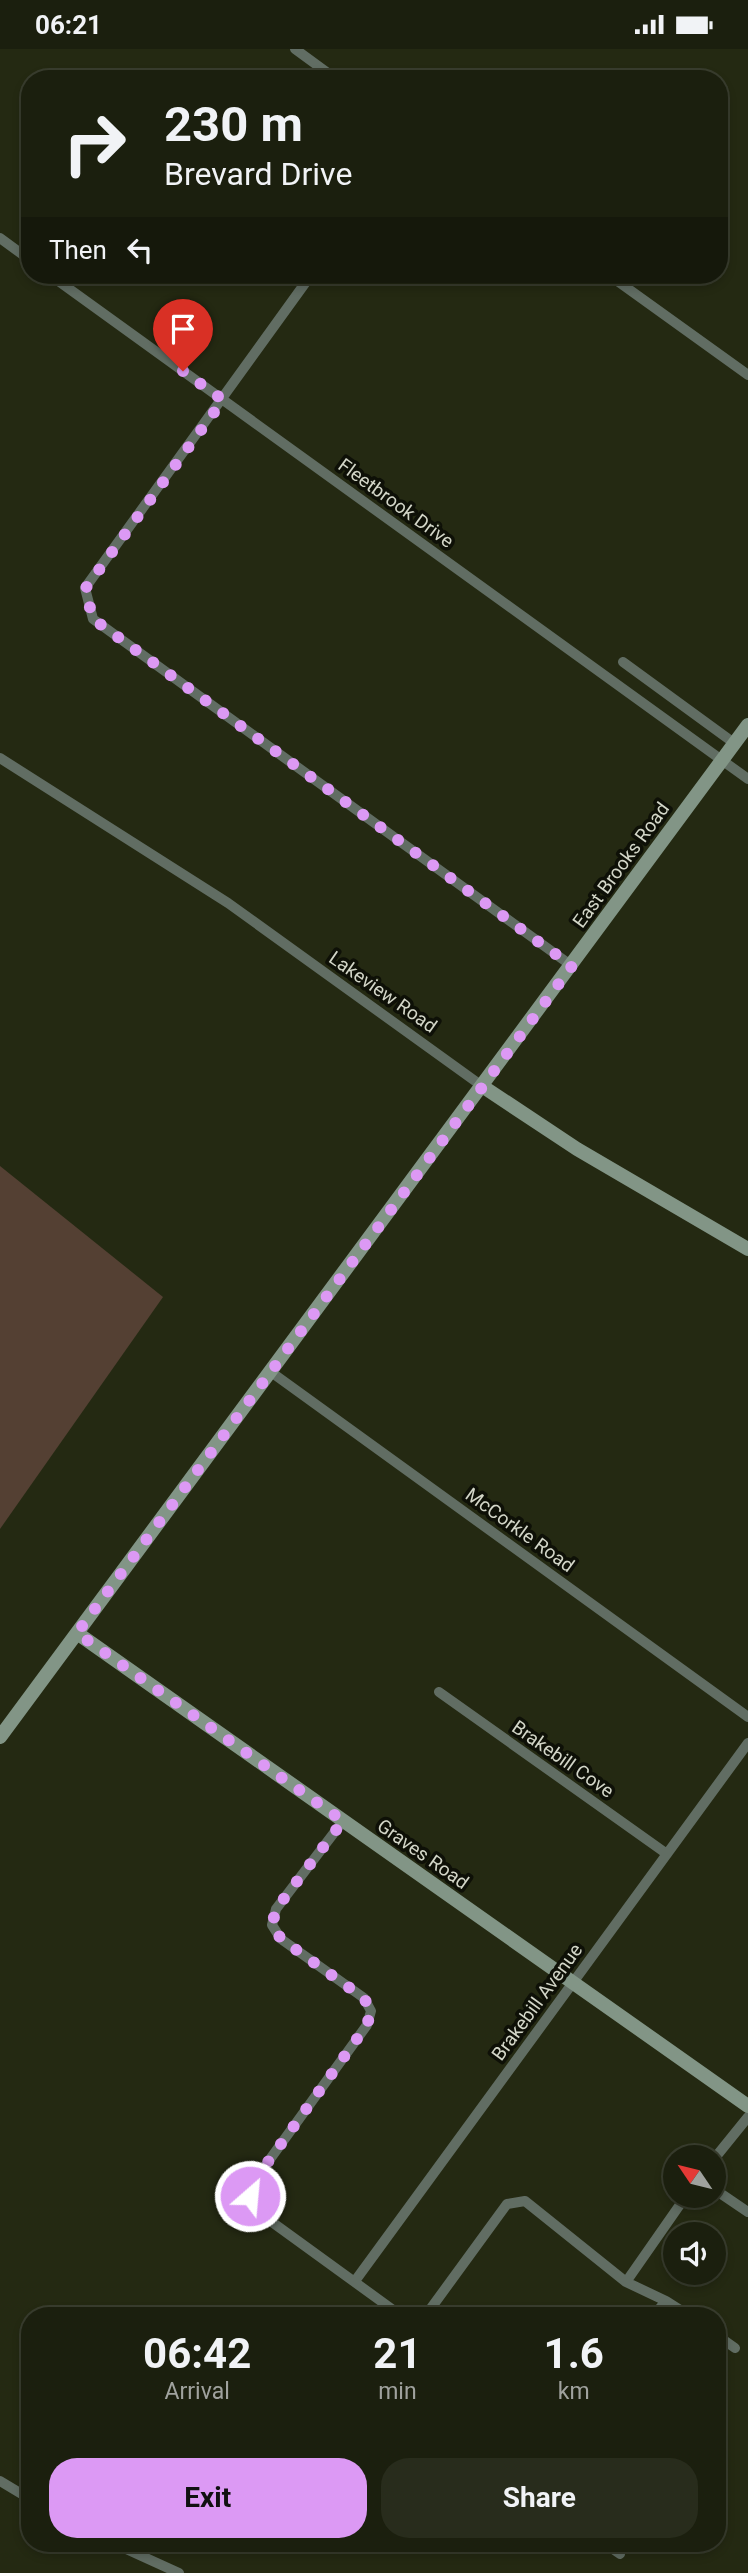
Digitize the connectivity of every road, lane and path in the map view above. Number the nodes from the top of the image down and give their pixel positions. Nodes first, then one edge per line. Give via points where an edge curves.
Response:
1 (295, 49) edge
2 (324, 70) edge
3 (0, 238) edge
4 (21, 253) edge
5 (62, 284) edge
6 (305, 284) edge
7 (621, 284) edge
8 (748, 375) edge
9 (223, 400) junction
10 (623, 662) dead end
11 (704, 721) junction
12 (748, 726) edge
13 (692, 738) junction
14 (734, 743) junction
15 (0, 758) edge
16 (722, 760) junction
17 (748, 779) edge
18 (572, 966) junction
19 (482, 1086) junction
20 (748, 1249) edge
21 (271, 1372) junction
22 (77, 1633) junction
23 (439, 1692) dead end
24 (748, 1717) edge
25 (0, 1737) edge
26 (748, 1743) edge
27 (343, 1821) junction
28 (667, 1854) junction
29 (573, 1983) junction
30 (748, 2106) edge
31 (748, 2117) edge
32 (725, 2145) edge
33 (726, 2197) edge
34 (677, 2209) edge
35 (748, 2213) edge
36 (355, 2281) junction
37 (626, 2282) junction
38 (666, 2301) junction
39 (389, 2307) edge
40 (432, 2307) edge
41 (661, 2307) edge
42 (675, 2307) edge
43 (726, 2342) edge
44 (735, 2348) dead end
45 (0, 2481) edge
46 (21, 2494) edge
47 (133, 2552) edge
48 (617, 2552) edge
49 (620, 2554) dead end
50 (179, 2573) edge

1 - 2 street
3 - 4 street
5 - 9 street, Fleetbrook Drive
6 - 9 street
7 - 8 street
9 - 13 street, Fleetbrook Drive
9 - 18 street via 85,589 93,619
10 - 11 street
11 - 13 street
11 - 14 street
12 - 14 main road, East Brooks Road
13 - 16 street, Fleetbrook Drive
14 - 16 main road, East Brooks Road
15 - 19 street, Lakeview Road via 229,903
16 - 17 street, Fleetbrook Drive
16 - 18 main road, East Brooks Road
18 - 19 main road, East Brooks Road
19 - 20 main road, Lakeview Road via 577,1149
19 - 21 main road, East Brooks Road
21 - 22 main road, East Brooks Road
21 - 24 street, McCorkle Road
22 - 25 main road, East Brooks Road
22 - 27 main road, Graves Road
23 - 28 street, Brakebill Cove
26 - 28 street, Brakebill Avenue
27 - 29 main road, Graves Road
27 - 36 street via 276,1909 272,1925 281,1939 364,1998 371,2011 367,2025 252,2184 250,2196 254,2209
28 - 29 street, Brakebill Avenue
29 - 30 main road, Graves Road
29 - 36 street, Brakebill Avenue
31 - 32 street
33 - 35 street
34 - 37 street
36 - 39 street
37 - 38 street
37 - 40 street via 525,2201 507,2204
38 - 41 street
38 - 42 street
43 - 44 street
45 - 46 street
47 - 50 street
48 - 49 street

